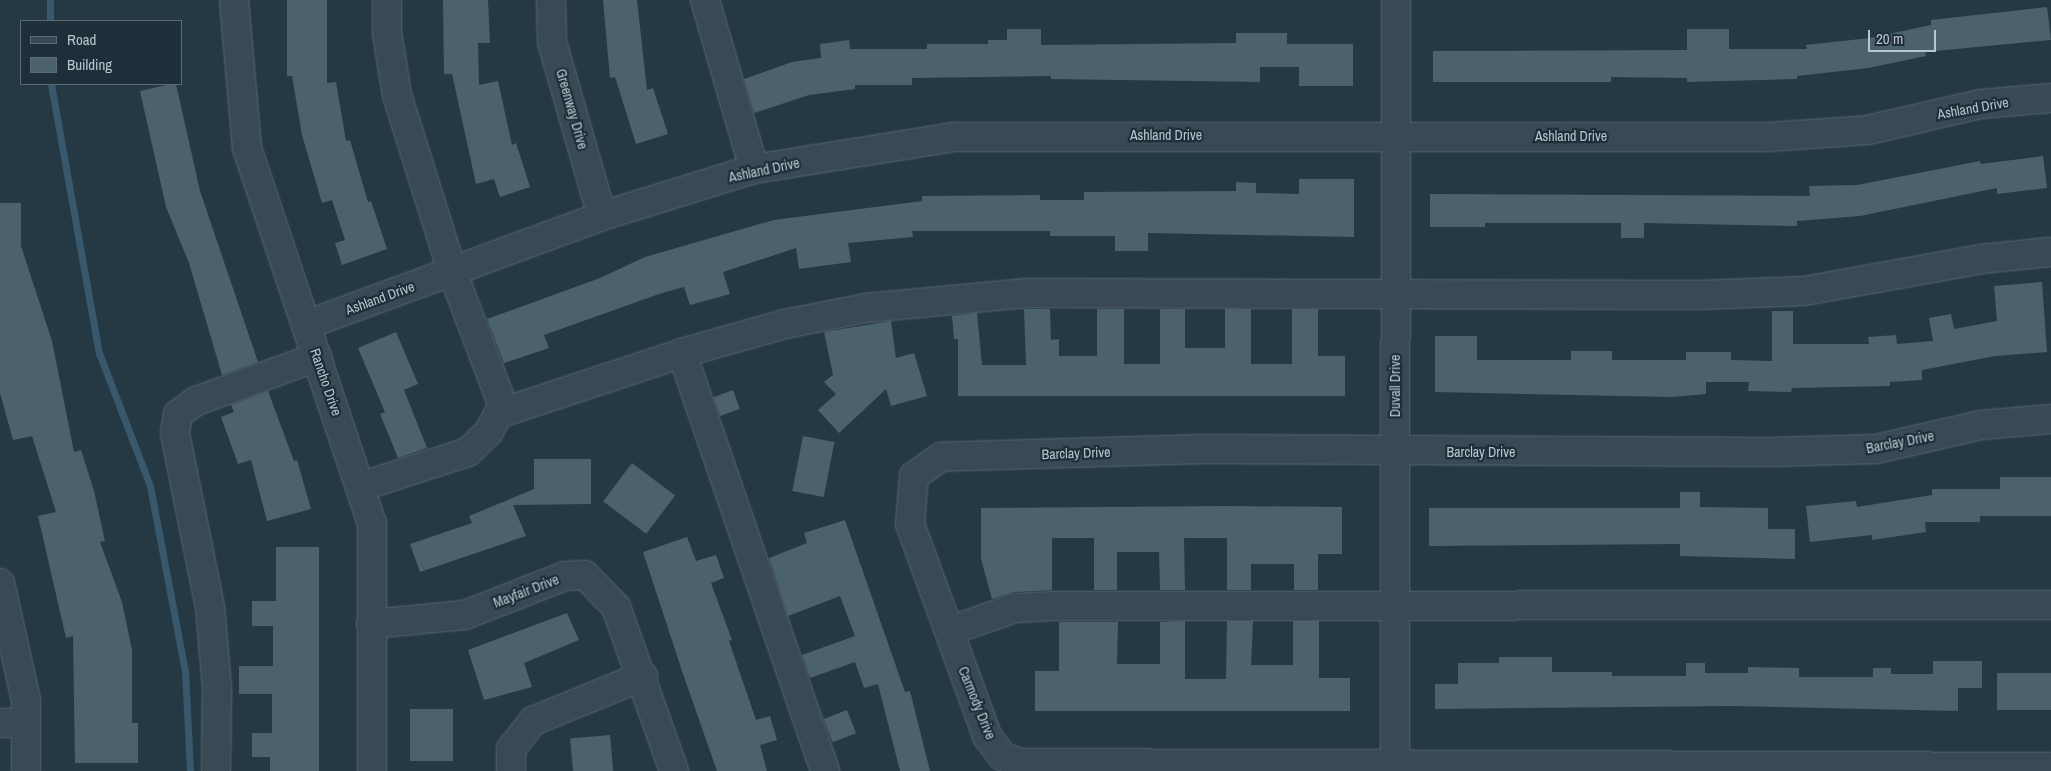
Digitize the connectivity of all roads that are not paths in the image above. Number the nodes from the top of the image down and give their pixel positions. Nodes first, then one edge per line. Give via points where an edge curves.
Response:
1 (234, 0) edge
2 (387, 0) edge
3 (551, 0) edge
4 (704, 0) edge
5 (1396, 0) edge
6 (2051, 98) edge
7 (1395, 136) junction
8 (754, 169) junction
9 (602, 216) junction
10 (2051, 252) edge
11 (452, 271) junction
12 (1395, 294) junction
13 (306, 325) junction
14 (682, 353) junction
15 (317, 357) junction
16 (505, 411) junction
17 (2051, 419) edge
18 (1395, 452) junction
19 (914, 476) joint
20 (363, 486) junction
21 (0, 583) edge
22 (1395, 605) junction
23 (2051, 605) edge
24 (371, 624) junction
25 (949, 631) junction
26 (642, 676) junction
27 (13, 723) edge
28 (2051, 767) edge
29 (1395, 768) edge
30 (26, 771) edge
31 (216, 771) edge
32 (372, 771) edge
33 (511, 771) edge
34 (674, 771) edge
35 (825, 771) edge

1 - 13 street, Rancho Drive via 247,148
2 - 11 street via 387,33 397,95
3 - 9 street, Greenway Drive via 552,42
4 - 8 street
5 - 7 street, Duvall Drive
6 - 7 street, Ashland Drive via 1981,104 1868,130 1769,137
7 - 8 street, Ashland Drive via 953,137
7 - 12 street, Duvall Drive
8 - 9 street, Ashland Drive
9 - 11 street, Ashland Drive
10 - 12 street via 1981,259 1804,291
11 - 13 street, Ashland Drive
11 - 16 street
12 - 14 street via 1027,293 954,298 857,310 785,324
12 - 18 street, Duvall Drive
13 - 15 street, Rancho Drive
14 - 16 street
14 - 35 street
15 - 20 street, Rancho Drive
15 - 31 street via 196,401 178,414 175,432 210,607 217,688
16 - 20 street via 498,414 488,432 468,452
17 - 18 street, Barclay Drive via 1980,425 1876,449
18 - 19 street, Barclay Drive via 1204,449 941,457
18 - 22 street, Duvall Drive
19 - 25 street, Carmody Drive via 910,524
20 - 24 street, Rancho Drive via 372,523
21 - 27 street via 26,700
22 - 23 street
22 - 25 street via 1015,608
22 - 29 street, Duvall Drive
24 - 26 street, Mayfair Drive via 466,615 565,576 585,575 616,607
24 - 32 street, Rancho Drive
25 - 29 street, Carmody Drive via 988,736 1002,756 1019,763
26 - 33 street via 532,721 511,749
26 - 34 street, Mayfair Drive
27 - 30 street
28 - 29 street, Carmody Drive

